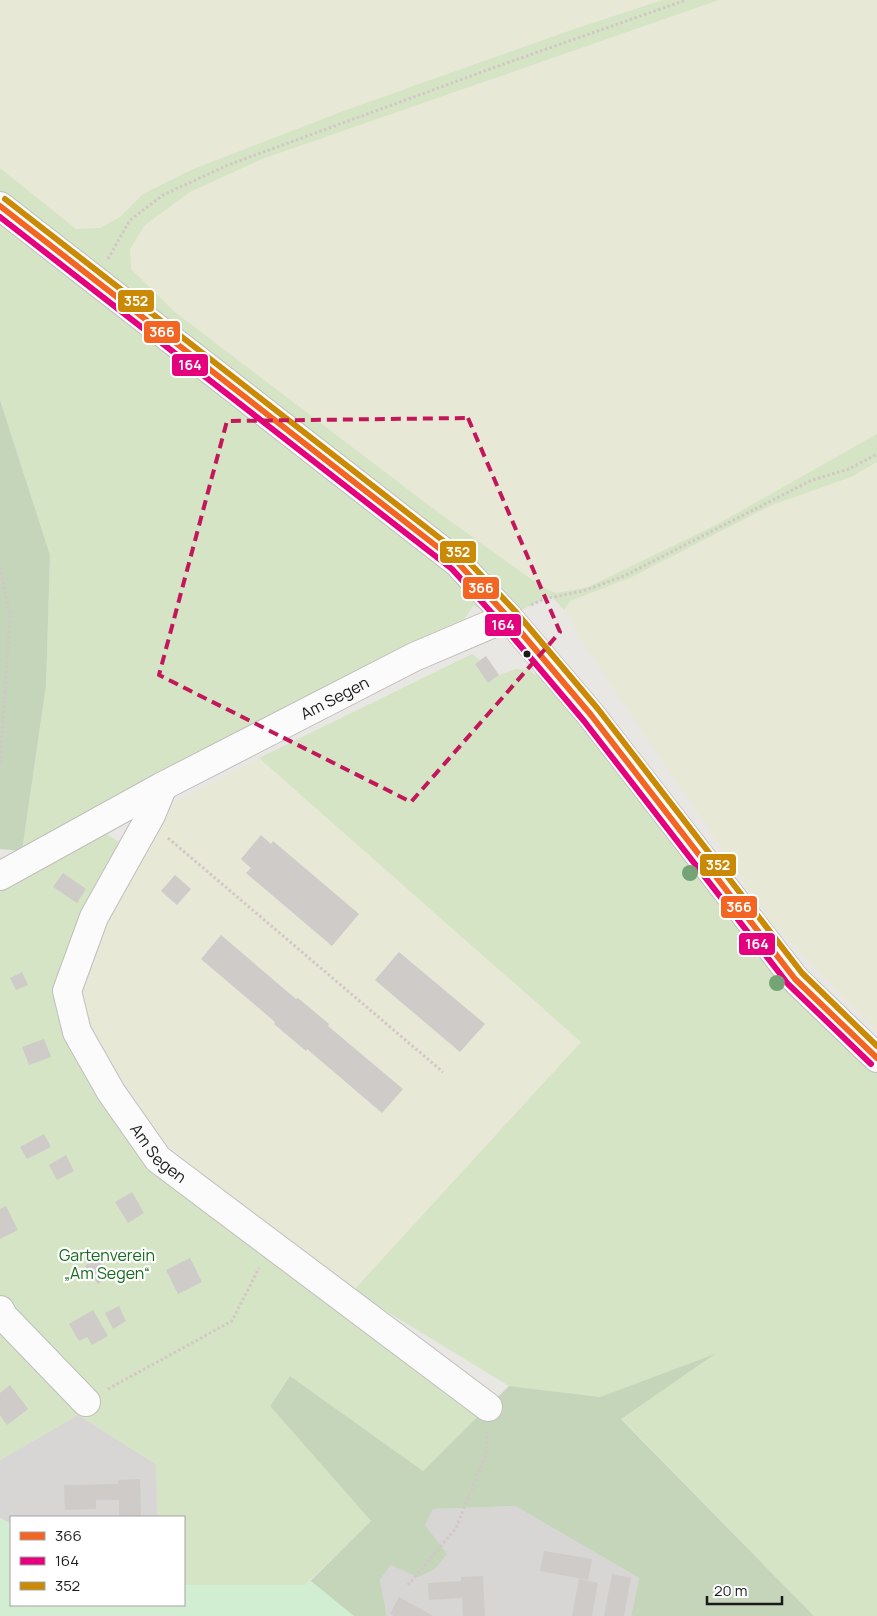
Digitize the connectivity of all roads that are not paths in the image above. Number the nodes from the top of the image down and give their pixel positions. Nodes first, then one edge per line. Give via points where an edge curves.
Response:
1 (0, 206) edge
2 (508, 617) junction
3 (163, 786) junction
4 (0, 876) edge
5 (877, 1058) edge
6 (0, 1310) edge
7 (86, 1402) road end
8 (488, 1408) road end

1 - 2 street via 458,563
2 - 3 street, Am Segen via 414,657
2 - 5 street via 592,715 795,979
3 - 4 street, Am Segen
3 - 8 street, Am Segen via 151,815 94,917 67,991 77,1032 112,1092 158,1159
6 - 7 street

